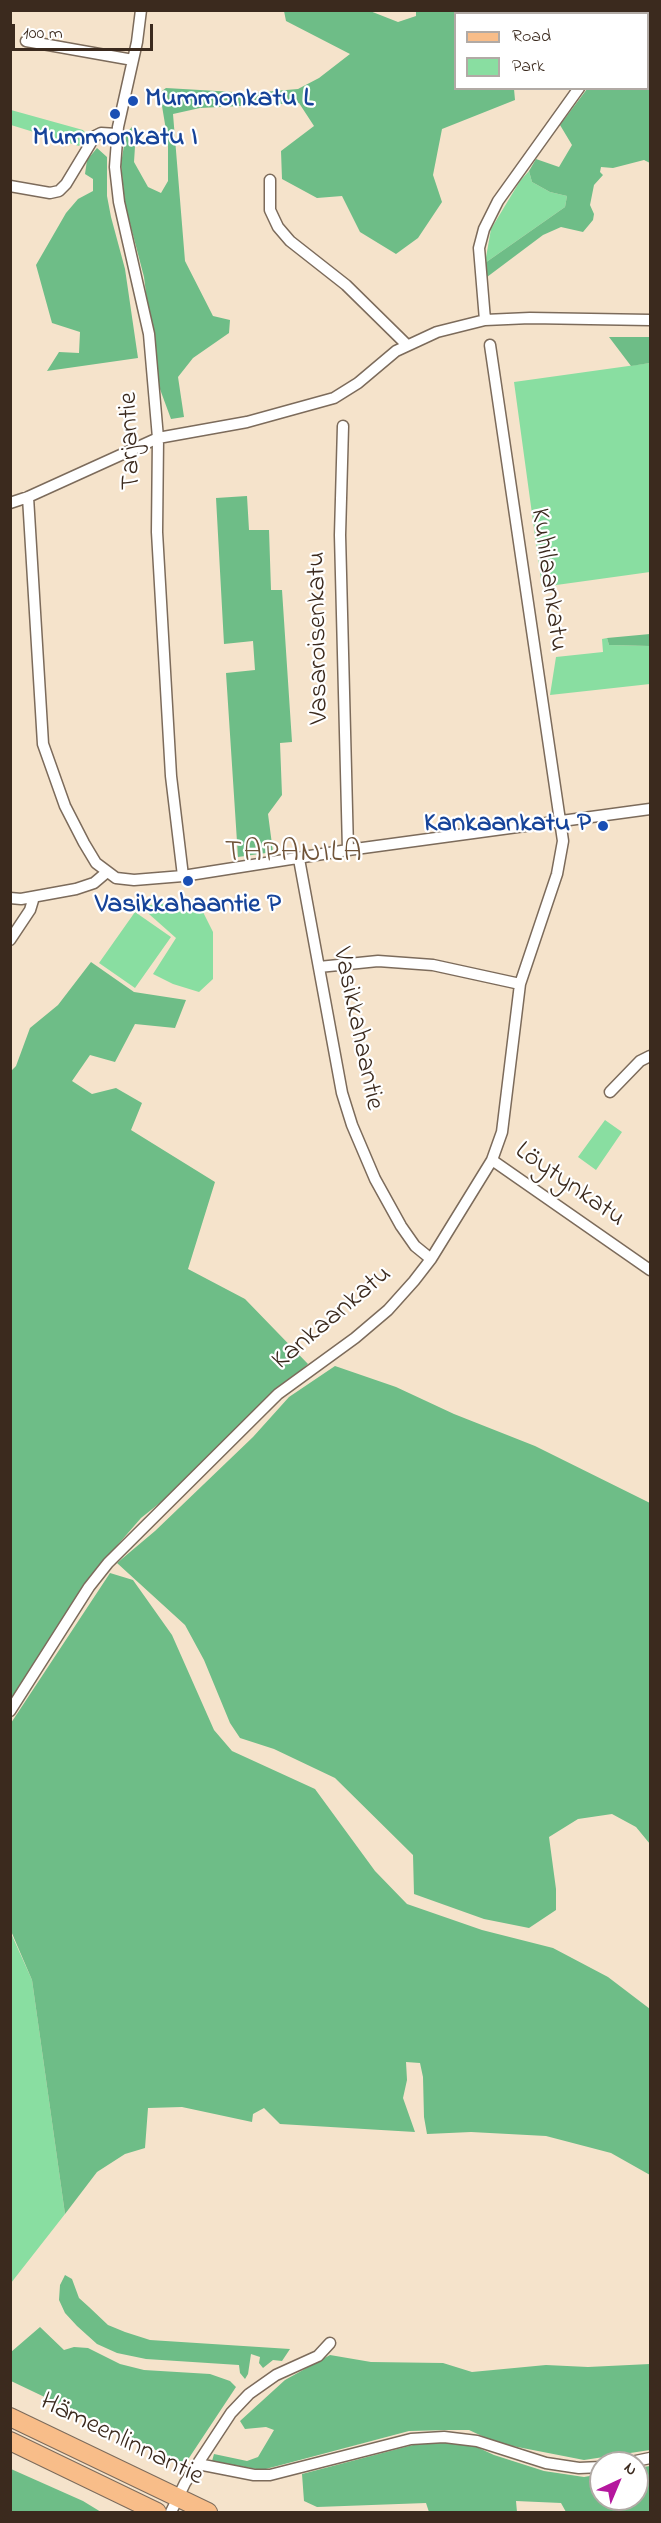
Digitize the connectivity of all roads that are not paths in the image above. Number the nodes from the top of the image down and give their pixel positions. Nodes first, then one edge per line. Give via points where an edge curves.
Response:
1 (141, 10) edge
2 (26, 41) dead end
3 (133, 60) junction
4 (578, 90) edge
5 (117, 134) junction
6 (270, 180) dead end
7 (10, 186) edge
8 (651, 320) edge
9 (485, 321) junction
10 (406, 344) junction
11 (490, 345) dead end
12 (343, 426) dead end
13 (158, 438) junction
14 (28, 497) junction
15 (10, 503) edge
16 (651, 809) edge
17 (561, 822) junction
18 (348, 850) junction
19 (299, 859) junction
20 (107, 872) junction
21 (183, 876) junction
22 (34, 897) junction
23 (10, 898) edge
24 (10, 940) edge
25 (319, 967) junction
26 (520, 984) junction
27 (651, 1056) edge
28 (610, 1092) dead end
29 (492, 1160) junction
30 (431, 1259) junction
31 (651, 1270) edge
32 (10, 1711) edge
33 (330, 2343) dead end
34 (10, 2417) edge
35 (10, 2441) edge
36 (198, 2464) junction
37 (589, 2468) edge
38 (174, 2505) edge
39 (157, 2512) edge
40 (208, 2512) edge

1 - 3 street, Tarjantie
2 - 3 street
3 - 5 street, Tarjantie
4 - 9 street via 498,201 484,229 479,248
5 - 7 street via 95,136 59,191
5 - 13 street, Tarjantie via 119,202 149,334
6 - 10 street via 270,210 278,227 346,285
8 - 9 street
9 - 10 street
10 - 13 street via 334,398 247,422
11 - 17 street, Kuhilaankatu
12 - 18 street, Vasaroisenkatu via 340,535
13 - 14 street
13 - 21 street, Tarjantie via 157,532 171,776
14 - 15 street
14 - 20 street via 43,744 65,806 96,863
16 - 17 street
17 - 18 street
17 - 26 street, Kankaankatu via 562,856
18 - 19 street
19 - 21 street
19 - 25 street, Vasikkahaantie
20 - 21 street via 116,878 134,880
20 - 22 street via 94,883
22 - 23 street
22 - 24 street
25 - 26 street via 378,961 423,964
25 - 30 street, Vasikkahaantie via 342,1093 352,1125 401,1226 415,1246
26 - 29 street, Kankaankatu via 502,1132
27 - 28 street via 640,1061
29 - 30 street, Kankaankatu
29 - 31 street, Löytynkatu
30 - 32 street, Kankaankatu via 388,1310 278,1394 108,1563
33 - 36 street via 318,2356 276,2375 249,2394 231,2413
34 - 38 main road, Hämeenlinnantie
35 - 39 main road, Hämeenlinnantie
36 - 37 street via 270,2475 411,2439 444,2437 477,2440 546,2463
36 - 38 street
38 - 40 main road, Hämeenlinnantie

